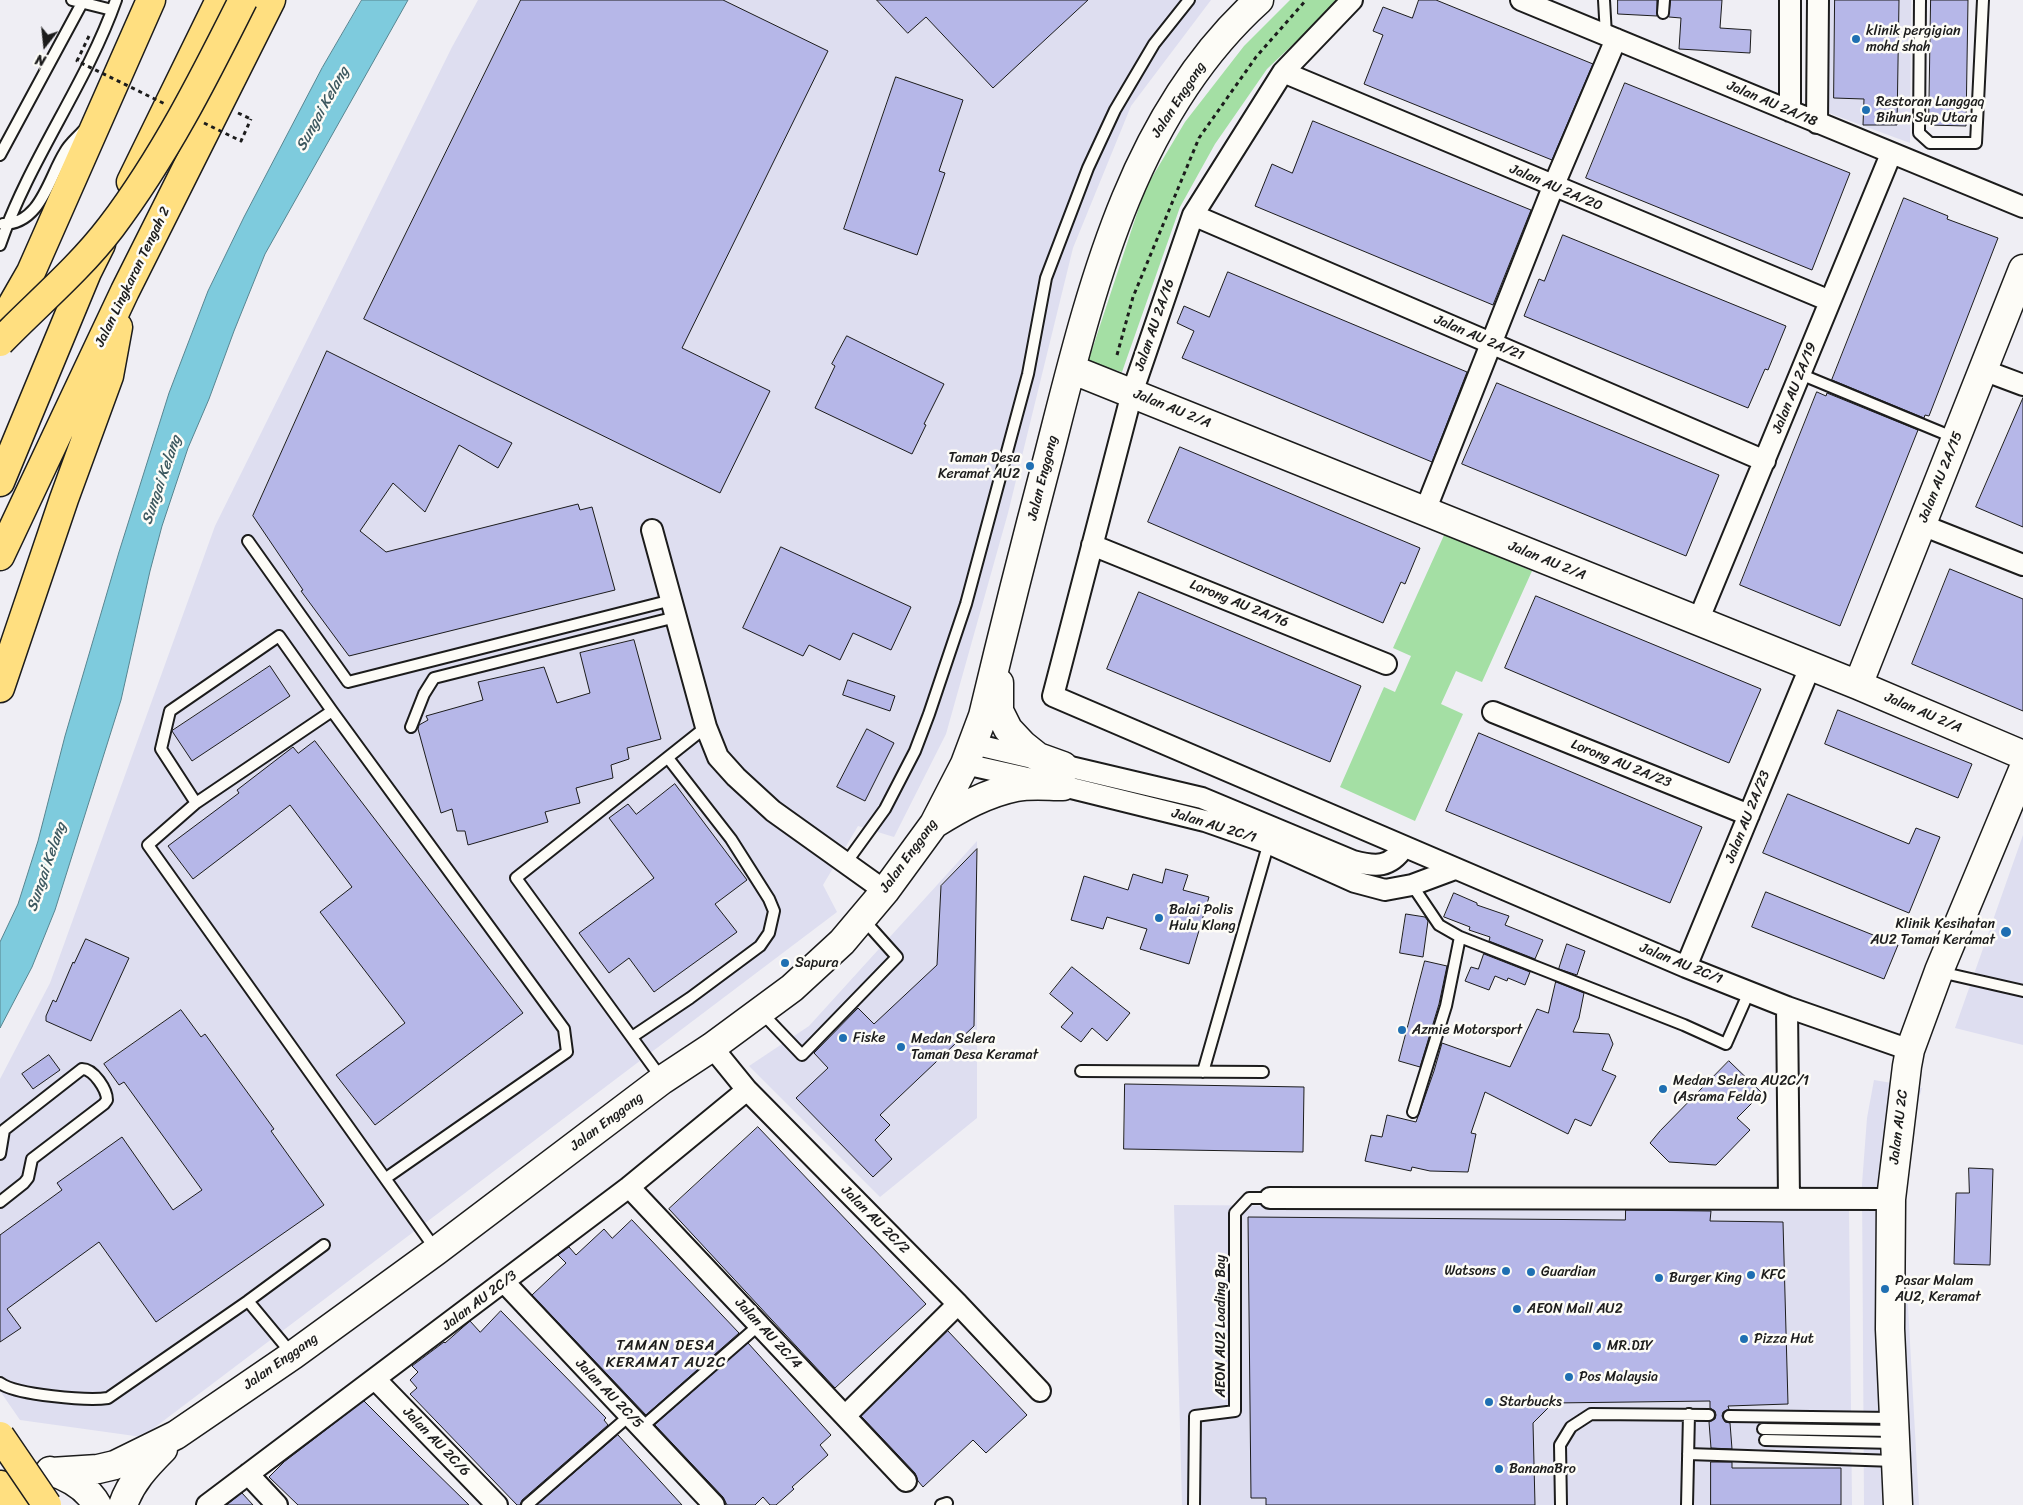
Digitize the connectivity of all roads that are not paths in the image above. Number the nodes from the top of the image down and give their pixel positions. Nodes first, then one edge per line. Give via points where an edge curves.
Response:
1 (116, 0) edge
2 (151, 0) edge
3 (220, 0) edge
4 (242, 0) edge
5 (271, 0) edge
6 (1189, 0) edge
7 (1259, 0) edge
8 (1352, 0) edge
9 (1521, 0) edge
10 (1604, 0) edge
11 (1664, 0) edge
12 (1790, 0) edge
13 (1818, 0) edge
14 (1920, 0) edge
15 (1983, 0) edge
16 (77, 1) edge
17 (112, 10) junction
18 (1663, 12) dead end
19 (1611, 37) junction
20 (1283, 72) junction
21 (1790, 111) junction
22 (100, 113) junction
23 (1817, 123) junction
24 (1891, 154) junction
25 (0, 155) edge
26 (1553, 187) junction
27 (2023, 207) edge
28 (1193, 215) junction
29 (4, 224) edge
30 (0, 245) edge
31 (2023, 270) edge
32 (31, 272) junction
33 (125, 291) junction
34 (1830, 301) junction
35 (0, 326) edge
36 (0, 342) edge
37 (1492, 343) junction
38 (0, 356) edge
39 (1071, 369) junction
40 (1983, 370) junction
41 (1800, 374) junction
42 (2023, 385) edge
43 (1132, 394) junction
44 (1956, 438) junction
45 (1765, 461) junction
46 (1, 480) edge
47 (1424, 511) junction
48 (1922, 525) junction
49 (652, 530) dead end
50 (248, 541) dead end
51 (1092, 545) junction
52 (0, 556) edge
53 (2023, 565) edge
54 (674, 609) junction
55 (1698, 622) junction
56 (998, 652) junction
57 (1386, 664) dead end
58 (1810, 666) junction
59 (1858, 685) junction
60 (0, 688) edge
61 (1052, 696) joint
62 (332, 712) junction
63 (1493, 712) dead end
64 (411, 727) dead end
65 (706, 727) junction
66 (969, 754) junction
67 (2023, 754) edge
68 (668, 758) junction
69 (2023, 770) edge
70 (1063, 776) junction
71 (196, 803) junction
72 (1749, 815) junction
73 (934, 824) junction
74 (1270, 834) junction
75 (1404, 847) junction
76 (846, 863) junction
77 (1455, 869) junction
78 (1412, 885) junction
79 (884, 891) junction
80 (862, 918) junction
81 (1460, 938) junction
82 (1686, 967) junction
83 (1939, 971) junction
84 (2023, 991) edge
85 (1749, 992) junction
86 (1788, 1006) junction
87 (760, 1012) junction
88 (632, 1037) junction
89 (712, 1047) junction
90 (1910, 1050) junction
91 (1082, 1071) dead end
92 (1203, 1072) junction
93 (1263, 1072) dead end
94 (662, 1080) junction
95 (747, 1090) junction
96 (1413, 1112) dead end
97 (0, 1154) edge
98 (386, 1178) junction
99 (629, 1187) junction
100 (1270, 1198) joint
101 (1789, 1199) junction
102 (1891, 1199) junction
103 (0, 1202) edge
104 (324, 1245) dead end
105 (436, 1251) junction
106 (505, 1283) junction
107 (248, 1301) junction
108 (958, 1304) junction
109 (759, 1325) junction
110 (293, 1355) junction
111 (374, 1379) junction
112 (0, 1383) edge
113 (1040, 1390) dead end
114 (1689, 1414) junction
115 (1709, 1415) dead end
116 (845, 1416) junction
117 (1729, 1416) dead end
118 (635, 1422) junction
119 (1763, 1429) dead end
120 (176, 1435) junction
121 (1895, 1438) junction
122 (1765, 1440) dead end
123 (0, 1444) edge
124 (1688, 1454) junction
125 (41, 1470) junction
126 (248, 1474) junction
127 (0, 1478) edge
128 (906, 1481) dead end
129 (0, 1485) edge
130 (16, 1505) edge
131 (47, 1505) edge
132 (97, 1505) edge
133 (123, 1505) edge
134 (207, 1505) edge
135 (277, 1505) edge
136 (497, 1505) edge
137 (527, 1505) edge
138 (714, 1505) edge
139 (1194, 1505) edge
140 (1561, 1505) edge
141 (1687, 1505) edge
142 (1898, 1505) edge

1 - 17 lane
2 - 22 highway
3 - 46 highway via 87,272
4 - 36 highway, bridge via 207,71 153,166 110,227 65,279
5 - 33 highway, Jalan Lingkaran Tengah 2
6 - 76 lane via 1154,44 1116,110 1084,177 1046,278 1028,374 966,604 929,714 915,751 885,810
7 - 39 main road, Jalan Enggang via 1215,46 1184,88 1156,135 1129,189 1110,240
8 - 20 street, Jalan AU 2A/16
9 - 19 street, Jalan AU 2A/18
10 - 19 lane
11 - 18 lane
12 - 21 street
13 - 23 street
14 - 15 lane via 1919,133 1930,143 1976,143
16 - 17 lane
16 - 25 lane
17 - 29 lane via 100,41
19 - 21 street, Jalan AU 2A/18
19 - 26 street
20 - 26 street, Jalan AU 2A/20
20 - 28 street, Jalan AU 2A/16
21 - 23 street, Jalan AU 2A/18
22 - 29 lane via 65,150 36,208 20,221
22 - 32 highway
23 - 24 street, Jalan AU 2A/18
24 - 27 street, Jalan AU 2A/18
24 - 34 street, Jalan AU 2A/19
26 - 34 street, Jalan AU 2A/20
26 - 37 street
28 - 37 street, Jalan AU 2A/21
28 - 43 street, Jalan AU 2A/16
29 - 30 lane
31 - 40 main road, Jalan AU 2A/15
32 - 35 highway
32 - 38 highway
33 - 52 highway, Jalan Lingkaran Tengah 2
33 - 60 highway via 109,376
34 - 41 street, Jalan AU 2A/19
37 - 45 street, Jalan AU 2A/21
37 - 47 street
39 - 43 main road, Jalan AU 2/A
39 - 56 main road, Jalan Enggang
40 - 42 street
40 - 44 main road, Jalan AU 2A/15
41 - 44 lane
41 - 45 street, Jalan AU 2A/19
43 - 47 main road, Jalan AU 2/A
43 - 51 street, Jalan AU 2A/16
44 - 48 main road, Jalan AU 2A/15
45 - 55 street, Jalan AU 2A/19
47 - 55 main road, Jalan AU 2/A
48 - 53 street
48 - 59 main road, Jalan AU 2A/15
49 - 54 street
50 - 54 lane via 348,682
51 - 57 street, Lorong AU 2A/16
51 - 61 street, Jalan AU 2A/16
54 - 64 lane via 434,678
54 - 65 street
55 - 58 main road, Jalan AU 2/A
56 - 66 main road, Jalan Enggang via 983,716
56 - 70 main road via 999,711 1008,729
58 - 59 main road, Jalan AU 2/A
58 - 72 street, Jalan AU 2A/23
59 - 67 main road, Jalan AU 2/A
61 - 75 street, Jalan AU 2C/1
62 - 71 lane
62 - 71 lane via 278,636 170,711 161,749
62 - 98 lane via 564,1029 567,1052
63 - 72 street, Lorong AU 2A/23
65 - 68 lane
65 - 76 street via 718,757 736,777 773,811
66 - 70 street, Jalan AU 2C/1
66 - 73 main road, Jalan Enggang
68 - 88 lane via 731,839 774,911 770,933 760,946
68 - 88 lane via 516,878
69 - 83 main road, Jalan AU 2C
70 - 73 main road via 967,804
70 - 74 street, Jalan AU 2C/1 via 1206,821
71 - 98 lane via 148,845
72 - 82 street, Jalan AU 2A/23
73 - 79 main road, Jalan Enggang
74 - 75 street, Jalan AU 2C/1 via 1368,865 1396,860
74 - 78 street, Jalan AU 2C/1 via 1355,882 1385,890
74 - 92 lane
75 - 77 street, Jalan AU 2C/1
76 - 79 street
77 - 78 street, Jalan AU 2C/1
77 - 82 street, Jalan AU 2C/1
78 - 81 lane via 1439,925
79 - 80 main road, Jalan Enggang
80 - 87 main road, Jalan Enggang via 842,942 792,988
80 - 87 lane via 897,957 802,1056
81 - 85 lane via 1726,1044
81 - 96 lane via 1446,1006
82 - 85 street, Jalan AU 2C/1
83 - 84 lane
83 - 90 main road, Jalan AU 2C
85 - 86 street, Jalan AU 2C/1
86 - 90 street, Jalan AU 2C/1
86 - 101 street
87 - 89 main road, Jalan Enggang
88 - 94 lane
89 - 94 main road, Jalan Enggang
89 - 95 street, Jalan AU 2C/2
90 - 102 main road, Jalan AU 2C
91 - 92 lane
92 - 93 lane
94 - 105 main road, Jalan Enggang
95 - 99 street, Jalan AU 2C/3
95 - 108 street, Jalan AU 2C/2
97 - 103 lane via 4,1130 82,1069 92,1072 107,1094 107,1100 32,1159 28,1178
98 - 105 lane
99 - 106 street, Jalan AU 2C/3
99 - 109 street, Jalan AU 2C/4
100 - 101 street
100 - 139 lane, AEON AU2 Loading Bay via 1249,1198 1235,1213 1235,1411 1195,1416
101 - 102 street
102 - 121 main road, Jalan AU 2C via 1890,1330
104 - 107 lane
105 - 110 main road, Jalan Enggang
106 - 111 street, Jalan AU 2C/3
106 - 118 street, Jalan AU 2C/5
107 - 110 lane
107 - 112 lane via 108,1398 95,1400 15,1390
108 - 113 street, Jalan AU 2C/2
108 - 116 street
109 - 116 street, Jalan AU 2C/4
109 - 118 lane
110 - 120 main road, Jalan Enggang
111 - 126 street, Jalan AU 2C/3
111 - 136 street, Jalan AU 2C/6
114 - 115 lane
114 - 124 lane
114 - 140 lane via 1590,1414 1571,1427 1560,1445
116 - 128 street, Jalan AU 2C/4
117 - 121 lane
118 - 137 lane
118 - 138 street, Jalan AU 2C/5
119 - 121 lane
120 - 125 main road, Jalan Enggang via 115,1465 98,1469
120 - 133 main road, Jalan Enggang via 142,1470
121 - 122 lane
121 - 124 lane
121 - 142 main road, Jalan AU 2C
123 - 125 highway
123 - 131 highway, bridge
124 - 141 lane
125 - 127 main road, Jalan Enggang via 10,1473
125 - 132 main road via 74,1481
126 - 134 street, Jalan AU 2C/3
126 - 135 street
129 - 130 highway

